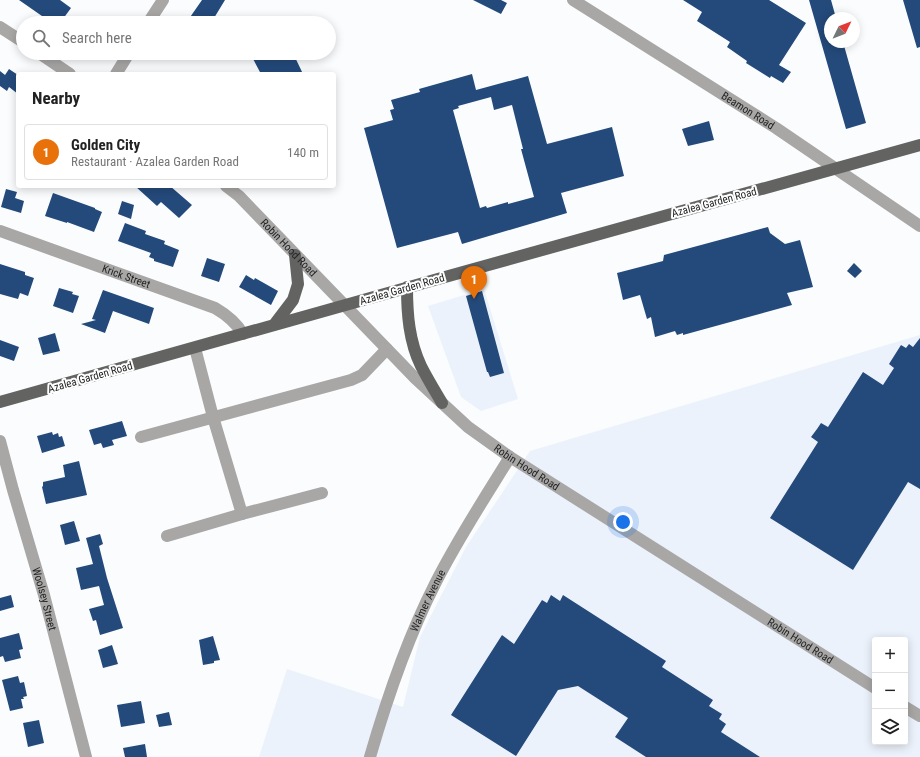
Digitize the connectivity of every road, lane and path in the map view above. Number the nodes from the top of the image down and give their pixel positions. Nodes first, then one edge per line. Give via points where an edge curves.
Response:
1 (162, 0) edge
2 (573, 0) edge
3 (152, 16) edge
4 (0, 26) edge
5 (16, 37) edge
6 (49, 60) edge
7 (125, 60) edge
8 (67, 72) edge
9 (117, 72) edge
10 (920, 145) edge
11 (836, 168) junction
12 (229, 188) edge
13 (920, 226) edge
14 (0, 232) edge
15 (295, 255) junction
16 (407, 287) junction
17 (344, 305) junction
18 (274, 325) junction
19 (242, 334) junction
20 (195, 348) junction
21 (388, 349) junction
22 (0, 402) edge
23 (442, 403) junction
24 (213, 418) junction
25 (141, 437) dead end
26 (0, 441) edge
27 (510, 457) junction
28 (322, 493) dead end
29 (242, 514) junction
30 (167, 536) dead end
31 (872, 686) edge
32 (908, 709) edge
33 (920, 716) edge
34 (86, 757) edge
35 (370, 757) edge

1 - 3 street
2 - 11 street, Beamon Road
4 - 5 street
6 - 8 street
7 - 9 street
10 - 11 main road, Azalea Garden Road
11 - 13 street, Beamon Road
11 - 16 main road, Azalea Garden Road
12 - 15 street, Robin Hood Road
14 - 19 street, Krick Street via 215,308 229,317
15 - 17 street, Robin Hood Road
15 - 18 main road via 298,284 293,300
16 - 17 main road, Azalea Garden Road
16 - 23 main road via 407,311 416,353
17 - 18 main road, Azalea Garden Road
17 - 21 street, Robin Hood Road
18 - 19 main road, Azalea Garden Road
19 - 20 main road, Azalea Garden Road
20 - 22 main road, Azalea Garden Road
20 - 24 street
21 - 23 street, Robin Hood Road
21 - 24 street via 362,375 351,380
23 - 27 street, Robin Hood Road via 468,427
24 - 25 street
24 - 29 street
26 - 34 street, Woolsey Street via 44,595
27 - 31 street, Robin Hood Road
27 - 35 street, Walmer Avenue via 434,585 396,677
28 - 29 street
29 - 30 street
32 - 33 street

